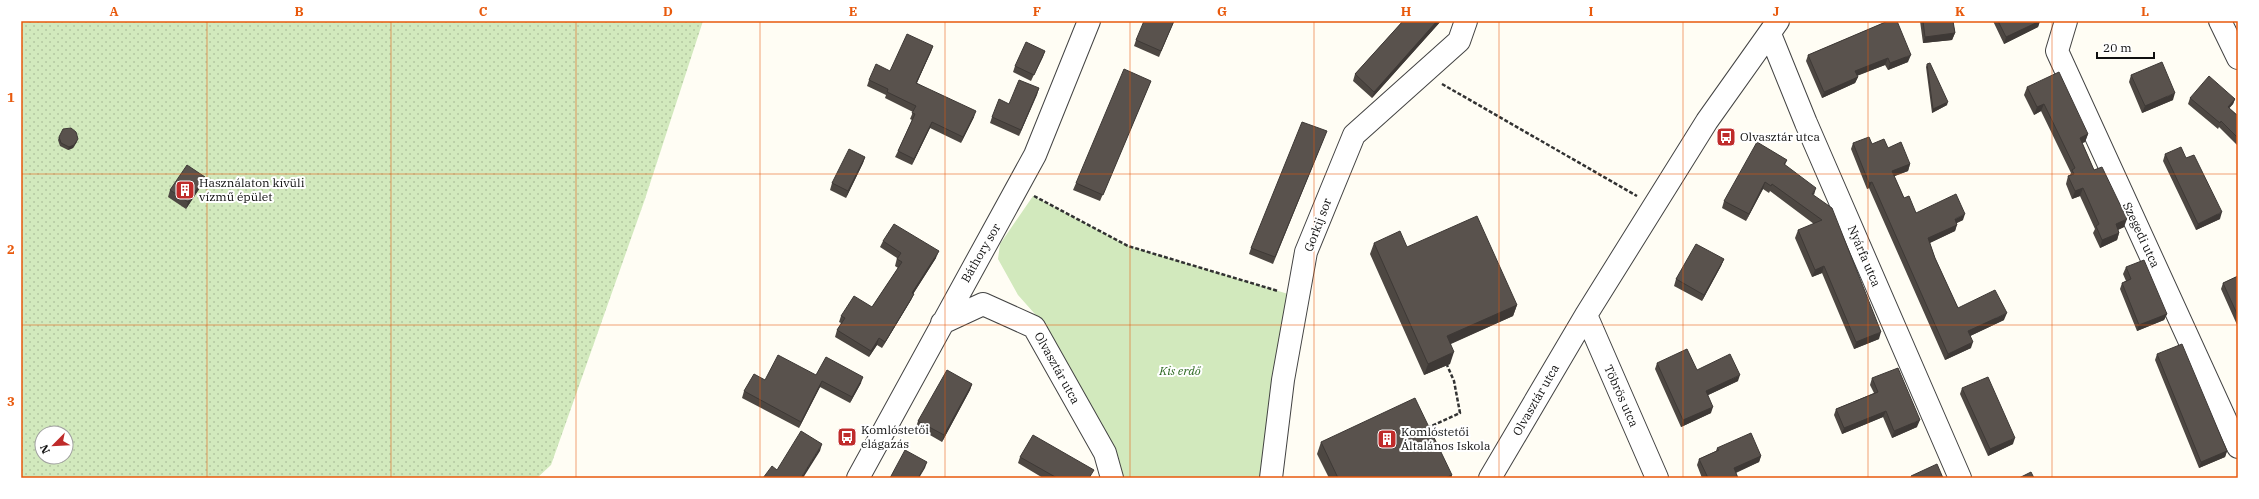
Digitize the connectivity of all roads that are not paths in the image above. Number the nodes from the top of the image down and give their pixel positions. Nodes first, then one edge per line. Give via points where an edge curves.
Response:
1 (1089, 21) edge
2 (1466, 21) edge
3 (2066, 21) edge
4 (2220, 21) edge
5 (1774, 27) edge
6 (2238, 58) edge
7 (1586, 315) junction
8 (942, 323) junction
9 (2238, 447) edge
10 (858, 478) edge
11 (1112, 478) edge
12 (1271, 478) edge
13 (1490, 478) edge
14 (1657, 478) edge
15 (1960, 478) edge

1 - 8 street, Báthory sor via 1035,155
2 - 12 street, Gorkij sor via 1459,41 1354,134 1306,252 1283,380
3 - 9 street, Szegedi utca via 2058,51
4 - 6 street
5 - 7 street, Olvasztár utca via 1707,121
5 - 15 street, Nyárfa utca via 1806,122
7 - 13 street, Olvasztár utca
7 - 14 street, Töbrös utca
8 - 10 street, Báthory sor
8 - 11 street, Olvasztár utca via 983,304 1034,327 1105,453

